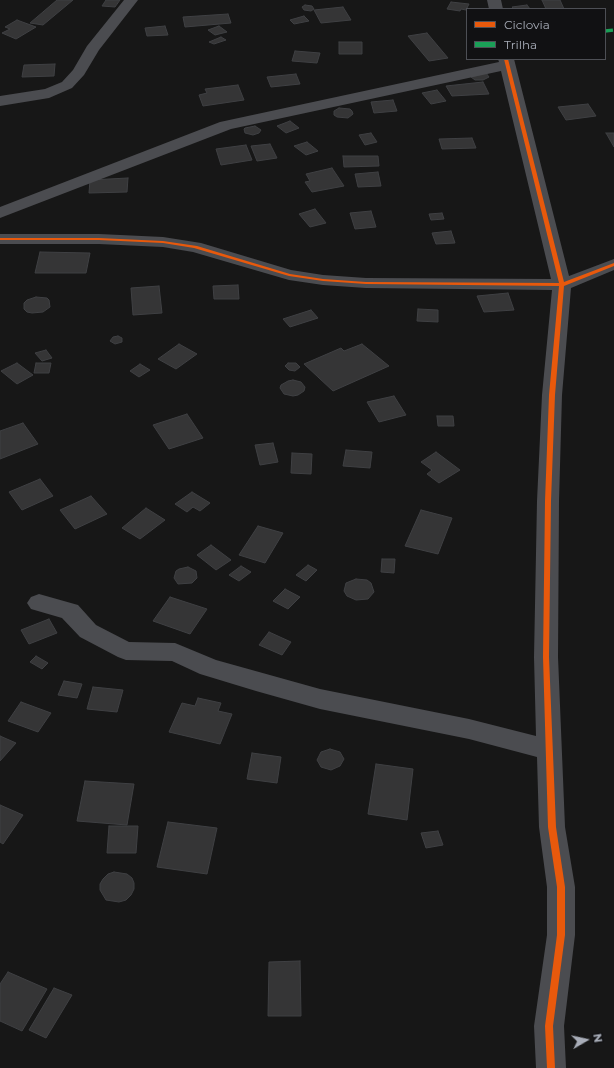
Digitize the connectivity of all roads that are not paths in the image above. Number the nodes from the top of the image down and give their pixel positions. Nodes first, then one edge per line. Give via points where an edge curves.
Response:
1 (131, 0) edge
2 (507, 62) edge
3 (0, 101) edge
4 (0, 213) edge
5 (0, 238) edge
6 (614, 264) edge
7 (562, 285) junction
8 (39, 603) dead end
9 (549, 750) junction
10 (551, 1068) edge

1 - 3 street via 67,85 49,93
2 - 4 street via 226,124
2 - 7 street
5 - 7 street via 163,242 195,248 289,275 323,280 366,283
6 - 7 street
7 - 9 street via 552,395 548,501 546,657
8 - 9 street via 70,611 88,632 126,651 175,652 208,667 320,699 469,730
9 - 10 street via 552,827 561,894 561,935 549,1026

